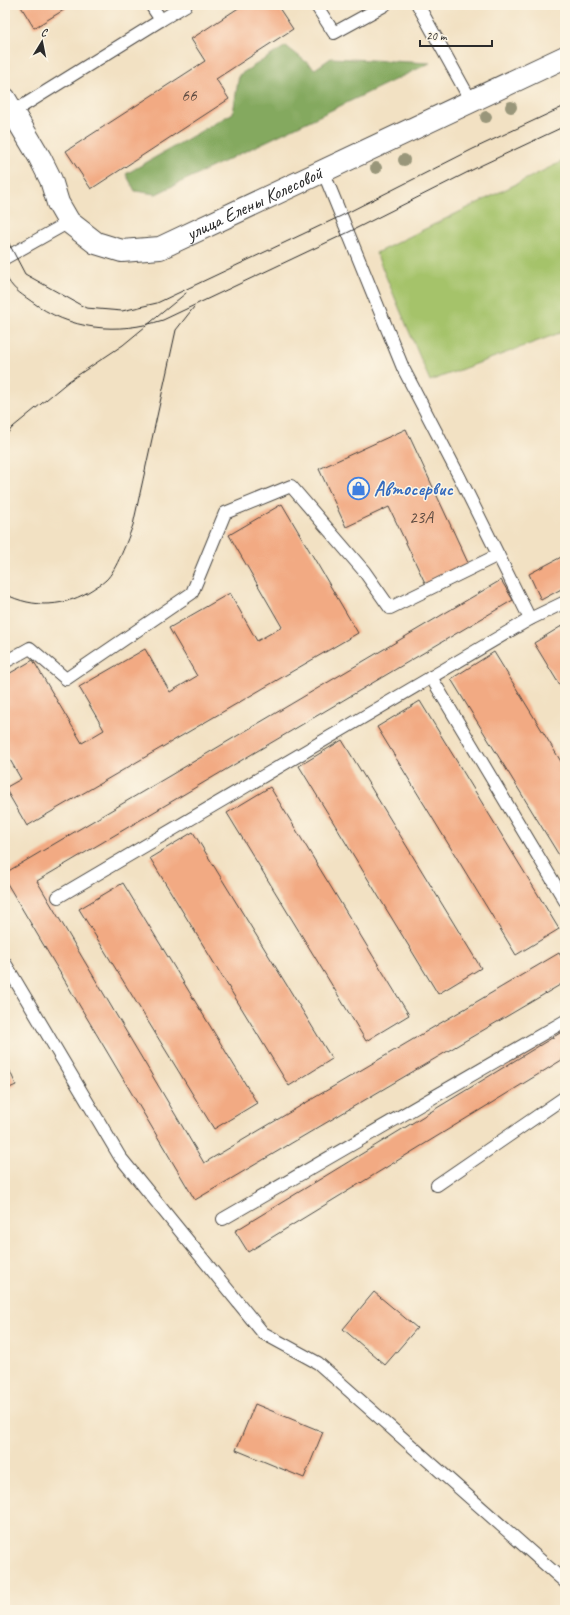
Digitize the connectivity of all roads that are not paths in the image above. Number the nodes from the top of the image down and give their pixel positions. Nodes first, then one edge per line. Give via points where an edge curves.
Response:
1 (151, 5) edge
2 (186, 5) edge
3 (316, 5) edge
4 (385, 5) edge
5 (418, 5) edge
6 (161, 20) junction
7 (565, 57) edge
8 (471, 101) junction
9 (9, 106) edge
10 (323, 172) junction
11 (69, 222) junction
12 (5, 258) edge
13 (498, 555) junction
14 (565, 602) edge
15 (530, 619) junction
16 (5, 662) edge
17 (431, 677) junction
18 (58, 897) dead end
19 (565, 901) edge
20 (5, 963) edge
21 (565, 1021) edge
22 (565, 1097) edge
23 (436, 1185) dead end
24 (223, 1219) dead end
25 (565, 1582) edge

1 - 6 lane
2 - 6 lane
3 - 4 lane via 334,33
5 - 8 lane
6 - 9 lane
7 - 8 street, улица Елены Колесовой
8 - 10 street, улица Елены Колесовой
9 - 11 street, улица Елены Колесовой via 40,158 51,180 58,203
10 - 11 street, улица Елены Колесовой via 160,248 122,251 96,243
10 - 13 lane via 403,368
11 - 12 lane
13 - 15 lane
13 - 16 lane via 390,608 364,571 291,486 225,513 192,593 66,679 30,648
14 - 15 lane
15 - 17 lane
17 - 18 lane
17 - 19 lane
20 - 25 lane via 120,1157 263,1333 318,1363
21 - 24 lane
22 - 23 lane

